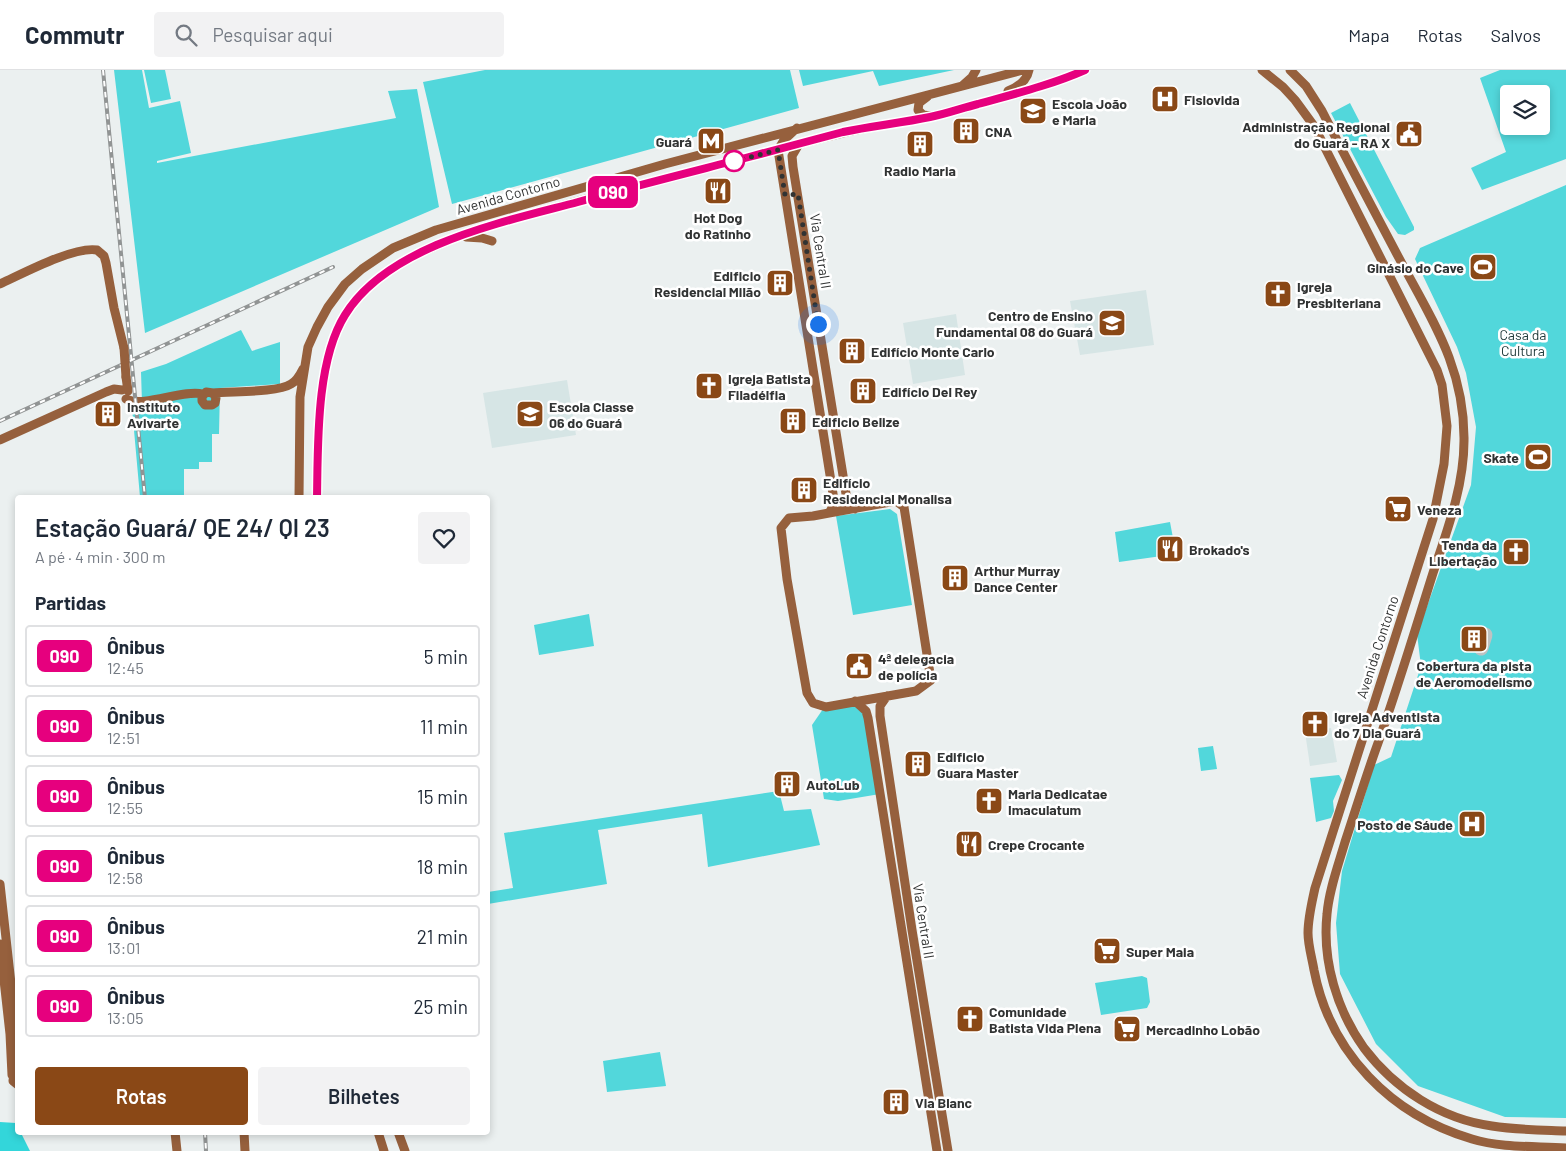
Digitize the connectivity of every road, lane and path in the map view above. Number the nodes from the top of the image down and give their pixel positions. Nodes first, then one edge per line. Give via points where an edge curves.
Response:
1 (976, 70) edge
2 (1023, 70) edge
3 (1029, 70) edge
4 (1085, 70) edge
5 (1262, 70) edge
6 (1290, 70) edge
7 (962, 87) junction
8 (932, 95) junction
9 (971, 106) junction
10 (934, 117) junction
11 (1327, 122) junction
12 (1314, 126) junction
13 (797, 128) junction
14 (799, 144) junction
15 (778, 150) junction
16 (665, 164) junction
17 (649, 168) junction
18 (670, 176) junction
19 (652, 182) junction
20 (596, 184) junction
21 (798, 194) junction
22 (785, 195) junction
23 (600, 196) junction
24 (460, 237) junction
25 (492, 241) dead end
26 (809, 265) junction
27 (796, 268) junction
28 (0, 284) edge
29 (336, 295) junction
30 (344, 316) junction
31 (304, 364) junction
32 (1458, 384) junction
33 (1442, 385) junction
34 (124, 393) junction
35 (215, 397) junction
36 (300, 397) junction
37 (202, 398) junction
38 (1461, 404) junction
39 (1446, 405) junction
40 (0, 440) edge
41 (841, 468) junction
42 (829, 470) junction
43 (300, 495) edge
44 (318, 495) edge
45 (855, 508) junction
46 (829, 513) junction
47 (1433, 519) junction
48 (1448, 525) junction
49 (887, 696) junction
50 (855, 701) junction
51 (1370, 714) junction
52 (1386, 720) junction
53 (1337, 816) junction
54 (1352, 821) junction
55 (0, 884) edge
56 (1311, 912) junction
57 (1327, 912) junction
58 (0, 944) edge
59 (911, 956) junction
60 (1331, 972) junction
61 (1315, 974) junction
62 (15, 1020) edge
63 (15, 1072) edge
64 (1463, 1119) junction
65 (1527, 1129) junction
66 (1566, 1131) edge
67 (1458, 1134) junction
68 (175, 1135) edge
69 (244, 1135) edge
70 (379, 1135) edge
71 (399, 1135) edge
72 (1523, 1146) junction
73 (1566, 1148) edge
74 (177, 1151) edge
75 (245, 1151) edge
76 (384, 1151) edge
77 (405, 1151) edge
78 (937, 1151) edge
79 (948, 1151) edge

1 - 7 main road
2 - 7 main road, Avenida Contorno
3 - 9 main road via 1017,87 990,95
4 - 9 main road, Avenida Contorno
5 - 12 main road, Avenida Contorno via 1283,87
6 - 11 main road via 1306,86
7 - 8 main road, Avenida Contorno
8 - 10 main road via 922,100 918,107 919,112
8 - 13 main road, Avenida Contorno
9 - 10 main road, Avenida Contorno
10 - 14 main road, Avenida Contorno via 879,125
11 - 12 main road via 1319,120
11 - 32 main road via 1426,305 1451,358
12 - 33 main road, Avenida Contorno via 1428,349
13 - 15 main road
13 - 16 main road, Avenida Contorno
14 - 15 main road, Avenida Contorno
14 - 21 main road, Via Central II via 792,159
15 - 18 main road, Avenida Contorno
15 - 22 main road, Via Central II
16 - 17 main road, Avenida Contorno
16 - 18 main road via 665,172
17 - 19 main road via 657,174
17 - 20 main road, Avenida Contorno
18 - 19 main road, Avenida Contorno
19 - 23 main road, Avenida Contorno
20 - 23 main road via 602,188
20 - 29 main road, Avenida Contorno via 436,230 393,248 368,264
21 - 22 main road
21 - 26 main road, Via Central II
22 - 27 main road, Via Central II
23 - 24 main road, Avenida Contorno
24 - 25 main road
24 - 30 main road, Avenida Contorno via 387,271
26 - 27 main road
26 - 41 main road, Via Central II
27 - 42 main road, Via Central II
28 - 34 main road, bridge via 81,251 97,250 104,256 124,348
29 - 30 main road via 335,308
29 - 31 main road, Avenida Contorno via 314,333
30 - 44 main road, Avenida Contorno via 330,349 324,377
31 - 35 main road via 295,381 285,387
31 - 36 main road, Avenida Contorno
32 - 33 main road via 1449,388
32 - 38 main road
33 - 39 main road, Avenida Contorno
34 - 37 main road via 136,402 184,396
34 - 40 main road via 114,389 106,392
35 - 36 main road via 294,392
35 - 37 main road via 209,391
35 - 37 main road via 214,404 210,406 205,405
36 - 43 main road, Avenida Contorno
38 - 39 main road via 1451,400
38 - 48 main road via 1464,452
39 - 47 main road, Avenida Contorno via 1444,464
41 - 42 main road
41 - 45 main road, Via Central II via 847,500
42 - 46 main road, Via Central II via 834,500
45 - 46 main road
45 - 49 main road via 896,502 905,511 931,680 916,691
46 - 50 main road via 789,518 781,528 787,579 809,697 813,703 826,707
47 - 48 main road via 1439,527
47 - 51 main road, Avenida Contorno
48 - 52 main road
49 - 50 main road
49 - 59 main road, Via Central II via 880,712
50 - 59 main road, Via Central II via 866,710 868,718
51 - 52 main road via 1377,712
51 - 53 main road, Avenida Contorno
52 - 54 main road
53 - 54 main road via 1344,824
53 - 56 main road, Avenida Contorno via 1319,870
54 - 57 main road
55 - 62 main road
56 - 57 main road via 1317,908
56 - 61 main road, Avenida Contorno via 1308,932
57 - 60 main road
58 - 63 main road
59 - 78 main road, Via Central II
59 - 79 main road, Via Central II
60 - 61 main road via 1324,978
60 - 64 main road via 1348,1022 1384,1071 1418,1099
61 - 67 main road, Avenida Contorno via 1333,1025 1360,1069 1388,1095 1436,1125
64 - 65 main road via 1491,1126
64 - 67 main road via 1457,1126
65 - 66 main road
65 - 72 main road via 1532,1135 1530,1142
67 - 72 main road, Avenida Contorno via 1491,1144
68 - 74 main road
69 - 75 main road
70 - 76 main road
71 - 77 main road
72 - 73 main road, Avenida Contorno

